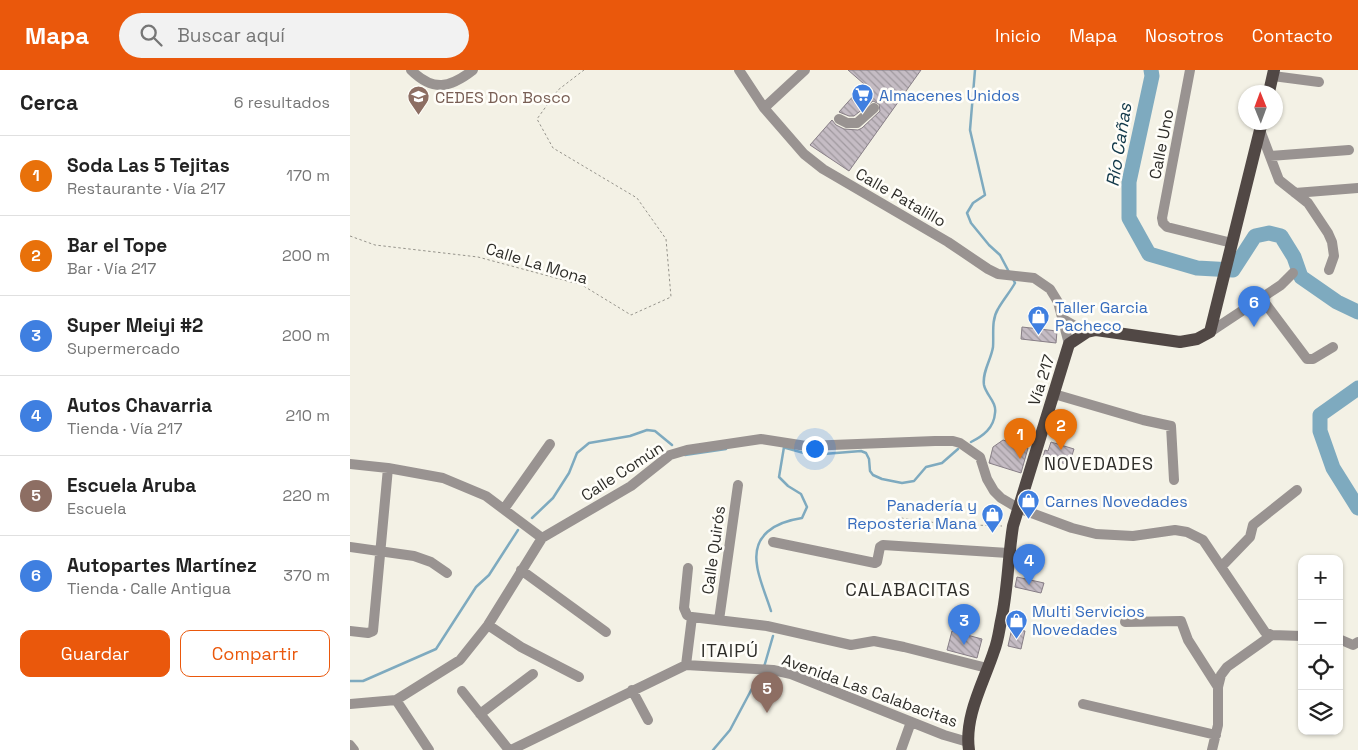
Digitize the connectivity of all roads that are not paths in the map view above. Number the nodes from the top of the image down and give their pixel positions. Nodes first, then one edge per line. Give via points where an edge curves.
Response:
1 (410, 70) edge
2 (473, 70) edge
3 (739, 70) edge
4 (805, 70) edge
5 (1190, 70) edge
6 (1273, 73) edge
7 (1319, 82) dead end
8 (764, 108) junction
9 (874, 108) dead end
10 (839, 119) dead end
11 (1260, 130) edge
12 (1262, 130) edge
13 (1349, 150) dead end
14 (1270, 156) junction
15 (1358, 188) edge
16 (1295, 193) junction
17 (1232, 243) junction
18 (1329, 270) dead end
19 (1293, 272) dead end
20 (1262, 299) junction
21 (1063, 319) junction
22 (1096, 330) junction
23 (1210, 332) junction
24 (1069, 344) junction
25 (1333, 346) dead end
26 (1054, 394) junction
27 (550, 444) dead end
28 (350, 464) edge
29 (388, 468) junction
30 (1174, 480) dead end
31 (738, 485) dead end
32 (1297, 490) dead end
33 (1018, 508) junction
34 (504, 509) junction
35 (542, 538) junction
36 (773, 542) dead end
37 (350, 547) edge
38 (381, 550) junction
39 (1008, 553) junction
40 (1222, 566) junction
41 (688, 568) dead end
42 (521, 570) junction
43 (447, 573) dead end
44 (692, 617) junction
45 (719, 620) junction
46 (1125, 622) dead end
47 (488, 625) junction
48 (350, 631) edge
49 (606, 632) dead end
50 (1272, 635) junction
51 (1298, 636) edge
52 (1343, 640) edge
53 (1356, 644) edge
54 (1358, 656) edge
55 (686, 665) junction
56 (987, 668) junction
57 (533, 674) dead end
58 (579, 677) dead end
59 (1218, 687) junction
60 (632, 690) junction
61 (462, 691) dead end
62 (396, 700) junction
63 (350, 704) edge
64 (1084, 704) dead end
65 (480, 714) junction
66 (648, 720) dead end
67 (911, 722) junction
68 (1216, 735) junction
69 (350, 745) edge
70 (968, 746) edge
71 (354, 750) edge
72 (429, 750) edge
73 (510, 750) edge
74 (901, 750) edge
75 (1212, 750) edge

1 - 2 street via 421,80 448,86
3 - 8 street, Calle Patalillo
4 - 8 street
5 - 17 street, Calle Uno via 1163,223 1167,227
6 - 7 street
8 - 21 street, Calle Patalillo via 804,154 823,169 998,274 1034,278 1050,289
9 - 10 street via 857,124
11 - 17 main road
12 - 14 street
13 - 14 street
14 - 16 street via 1279,180
15 - 16 street
16 - 18 street via 1308,203 1332,242 1334,256
17 - 23 main road
19 - 20 street
20 - 23 street
20 - 25 street via 1307,358 1313,359
21 - 22 street via 1075,326
21 - 24 street, Calle Patalillo
22 - 23 main road via 1180,342 1197,339
22 - 24 main road, Vía 217 via 1086,332
24 - 26 main road, Vía 217
26 - 30 street via 1170,426
26 - 33 main road, Vía 217
27 - 34 street
28 - 29 street
29 - 34 street via 442,478 486,496
29 - 38 street
31 - 45 street, Calle Quirós
32 - 40 street via 1253,525 1250,537
33 - 35 street, Calle Común via 994,492 980,457 954,441 806,446 761,439 670,455 631,486
33 - 39 main road, Vía 217
33 - 40 street, Calle Común via 1096,534 1132,536 1175,530 1187,532 1203,540
34 - 35 street
35 - 42 street, Calle Común
36 - 39 street via 875,563 883,545
37 - 38 street
38 - 43 street via 414,556
38 - 48 street via 373,630 371,633
39 - 56 main road, Vía 217 via 1002,619
40 - 50 street, Calle Común via 1264,632
41 - 44 street via 684,608
42 - 47 street, Calle Común
42 - 49 street
44 - 45 street
44 - 55 street
45 - 56 street via 767,626 851,645 874,641
46 - 59 street via 1181,620 1188,640
47 - 58 street via 521,647
47 - 62 street, Calle Común via 460,660
50 - 51 street
50 - 59 street via 1227,667
52 - 53 street
53 - 54 street
55 - 60 street, Avenida Las Calabacitas
55 - 67 street, Avenida Las Calabacitas via 791,674
56 - 70 main road, Vía 217 via 971,717
57 - 65 street
59 - 68 street
60 - 66 street
60 - 73 street, Avenida Las Calabacitas
61 - 65 street
62 - 63 street, Calle Común
62 - 72 street
64 - 68 street
65 - 73 street
67 - 70 street, Avenida Las Calabacitas
67 - 74 street
68 - 75 street
69 - 71 street

